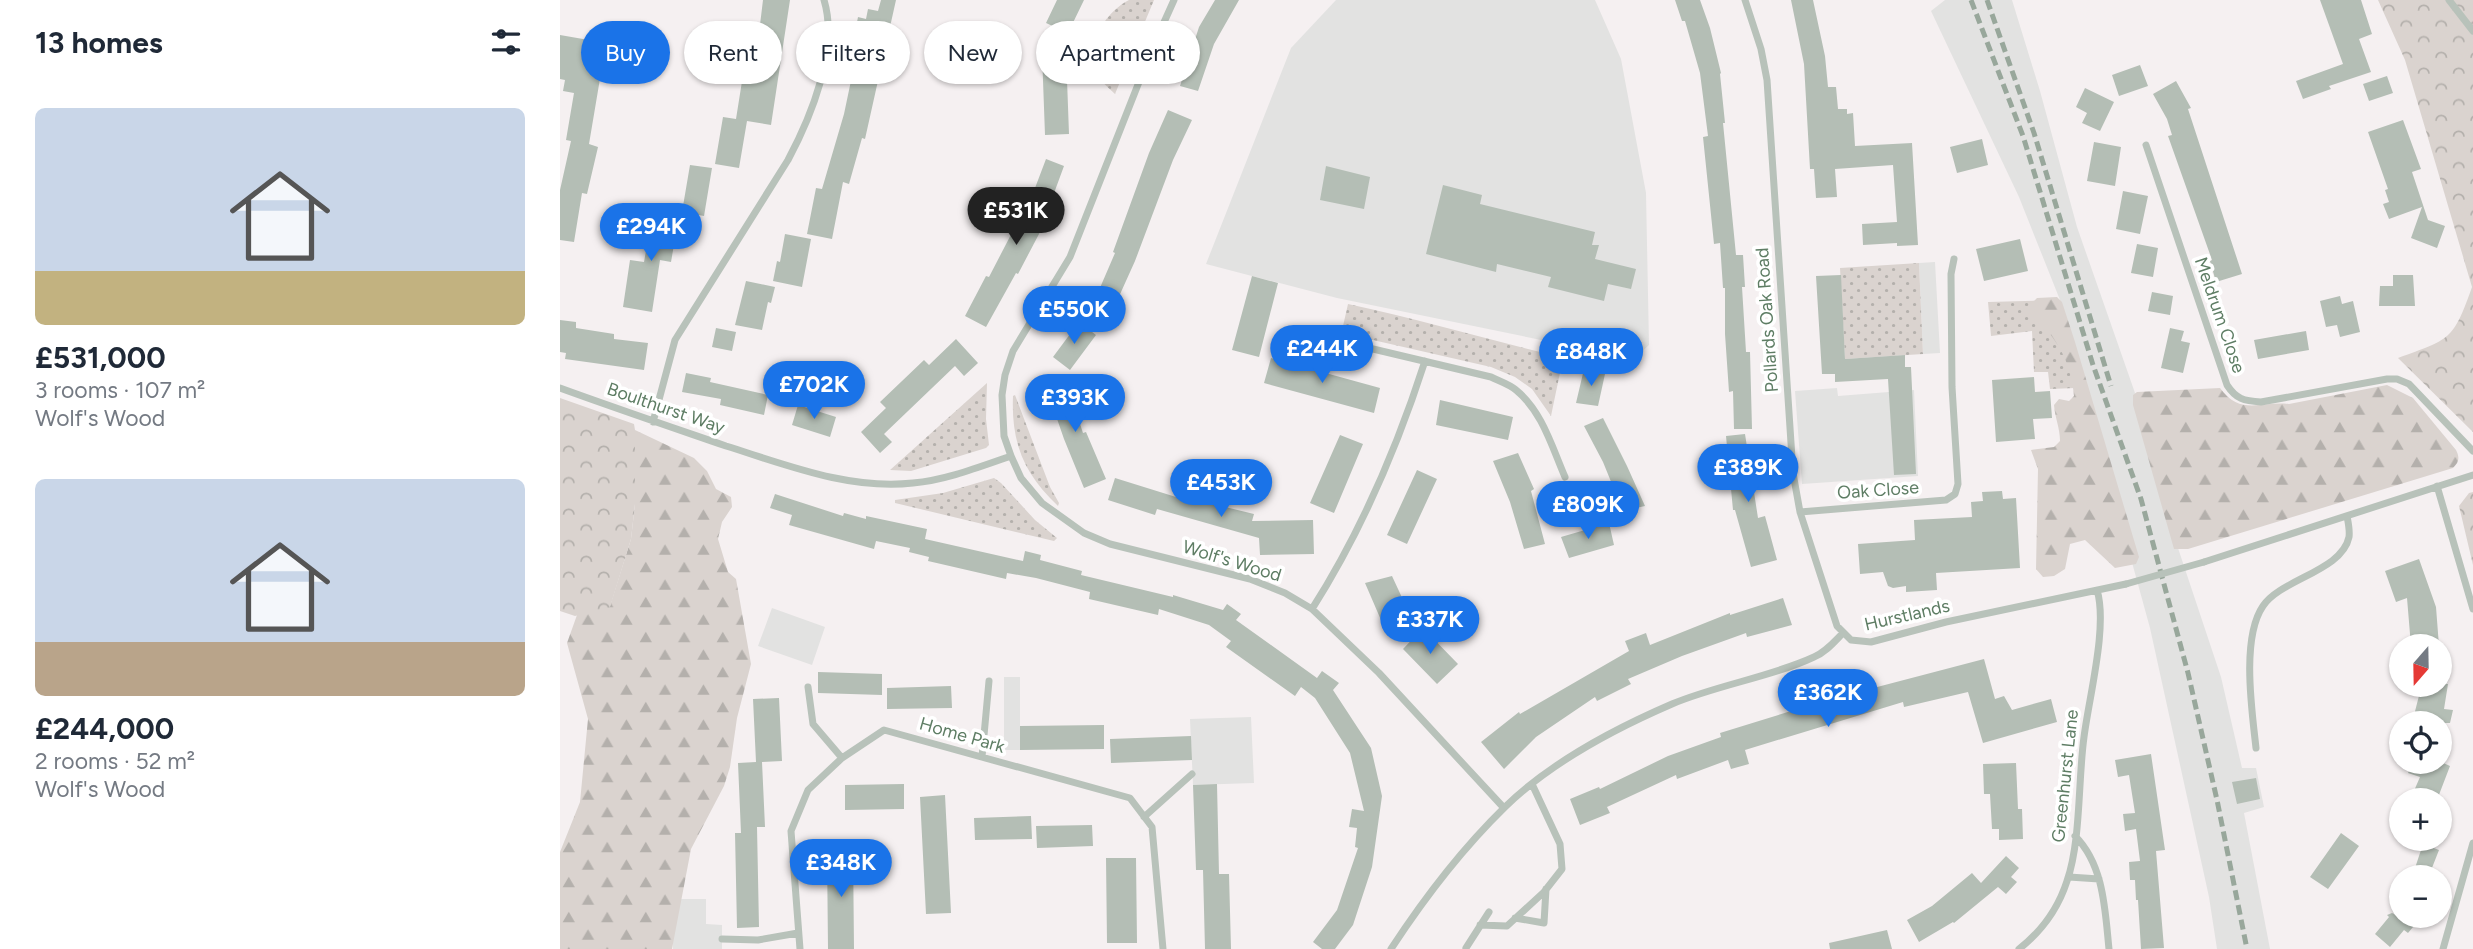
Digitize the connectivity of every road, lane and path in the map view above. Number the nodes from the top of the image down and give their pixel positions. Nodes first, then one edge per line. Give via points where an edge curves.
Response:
1 (824, 0) edge
2 (1174, 0) edge
3 (1745, 0) edge
4 (2449, 0) edge
5 (2473, 31) edge
6 (2146, 145) dead end
7 (1954, 259) dead end
8 (1331, 339) dead end
9 (1425, 361) junction
10 (560, 388) edge
11 (653, 422) junction
12 (2473, 451) edge
13 (1010, 456) junction
14 (2473, 475) edge
15 (1565, 478) dead end
16 (2437, 486) junction
17 (1800, 512) junction
18 (2347, 516) junction
19 (2097, 590) junction
20 (1312, 609) junction
21 (2473, 609) edge
22 (1843, 633) junction
23 (989, 681) dead end
24 (808, 687) dead end
25 (2256, 748) dead end
26 (982, 757) junction
27 (842, 758) junction
28 (1192, 774) dead end
29 (1532, 784) junction
30 (1504, 808) junction
31 (1144, 817) junction
32 (2075, 836) junction
33 (2473, 842) edge
34 (2068, 877) junction
35 (2099, 879) junction
36 (1546, 888) junction
37 (1489, 912) dead end
38 (1515, 918) junction
39 (1480, 925) junction
40 (798, 933) junction
41 (722, 939) dead end
42 (1466, 948) edge
43 (800, 949) edge
44 (1163, 949) edge
45 (1391, 949) edge
46 (2019, 949) edge
47 (2109, 949) edge
48 (2443, 949) edge

1 - 11 street via 830,33 802,134 675,340
2 - 13 street, Wolf's Wood via 1070,257 1013,351 1002,395
3 - 17 street, Pollards Oak Road via 1767,80 1793,473
4 - 5 street
6 - 12 street, Meldrum Close via 2233,394 2244,401 2261,402 2398,379 2409,384
7 - 17 street, Oak Close via 1955,494 1946,500
8 - 9 street
9 - 15 street via 1491,377 1514,388 1530,403
9 - 20 street via 1373,499
10 - 11 street, Boulthurst Way
11 - 13 street, Boulthurst Way via 848,481 914,484
13 - 20 street, Wolf's Wood via 1042,503 1084,533 1110,544 1250,579
14 - 16 street
16 - 18 street
16 - 21 street
17 - 22 street, Pollards Oak Road via 1833,618
18 - 19 street, Hurstlands, bridge via 2204,562
18 - 25 street via 2349,538 2340,551 2325,565 2271,596 2256,621 2249,683
19 - 22 street, Hurstlands via 1871,642 1851,640
19 - 32 street, Greenhurst Lane via 2101,615
20 - 30 street, Wolf's Wood
22 - 29 street, Hurstlands via 1814,657 1674,704 1616,731
23 - 26 street
24 - 27 street via 813,724
26 - 27 street, Home Park via 884,730
26 - 31 street, Home Park via 1130,798
27 - 40 street, Home Park via 808,790 791,831
28 - 31 street
29 - 30 street, Hurstlands
29 - 36 street via 1560,844 1562,869
30 - 45 street, Hurstlands
31 - 44 street via 1152,827
32 - 34 street, Greenhurst Lane
32 - 35 street via 2093,860
33 - 48 street
34 - 35 street
34 - 46 street, Greenhurst Lane via 2047,921
35 - 47 street
36 - 38 street
36 - 38 street via 1544,923
37 - 39 street
38 - 39 street via 1507,926
39 - 42 street
40 - 41 street via 758,940
40 - 43 street, Home Park

